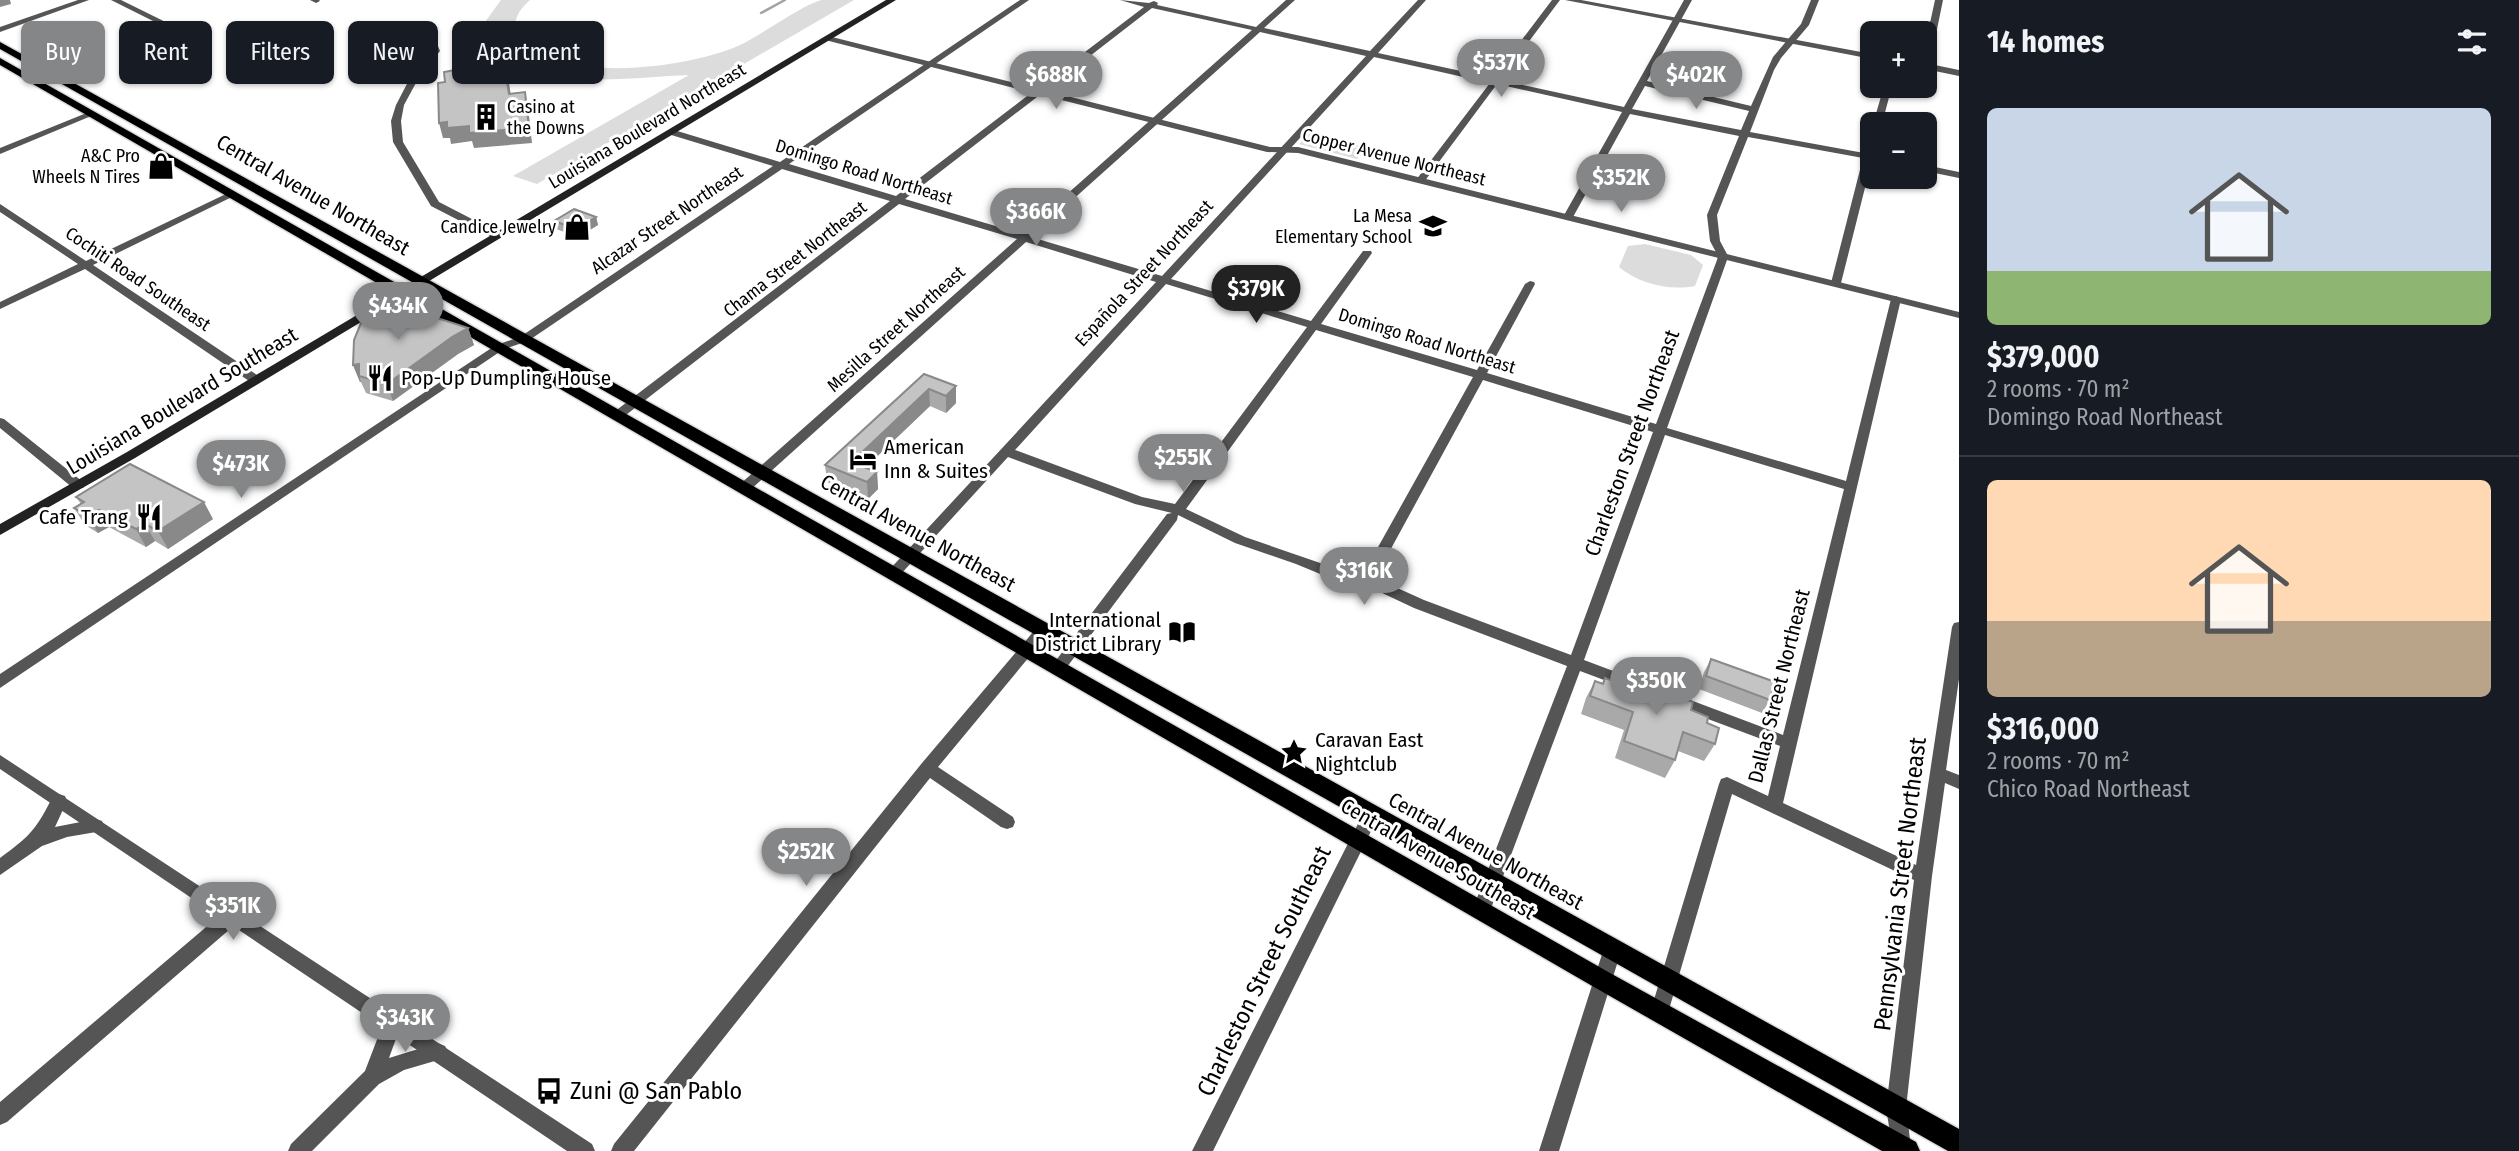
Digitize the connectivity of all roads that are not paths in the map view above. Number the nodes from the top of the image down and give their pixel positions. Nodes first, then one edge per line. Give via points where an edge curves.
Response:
1 (85, 0) edge
2 (115, 0) edge
3 (892, 0) edge
4 (1025, 0) edge
5 (1124, 0) edge
6 (1291, 0) edge
7 (1422, 0) edge
8 (1556, 0) edge
9 (1569, 0) edge
10 (1688, 0) edge
11 (1815, 0) edge
12 (1939, 0) edge
13 (1154, 3) edge
14 (159, 21) edge
15 (1677, 21) junction
16 (1935, 21) edge
17 (1258, 29) junction
18 (0, 30) edge
19 (828, 38) junction
20 (1790, 42) junction
21 (0, 46) edge
22 (1372, 54) junction
23 (1860, 55) edge
24 (0, 61) edge
25 (930, 64) junction
26 (1937, 68) edge
27 (1959, 73) edge
28 (1495, 82) junction
29 (1643, 83) junction
30 (411, 84) edge
31 (1041, 92) junction
32 (1627, 110) junction
33 (1755, 110) junction
34 (92, 114) junction
35 (1155, 121) junction
36 (671, 132) junction
37 (1746, 133) junction
38 (1285, 149) junction
39 (0, 151) edge
40 (1860, 155) edge
41 (781, 165) junction
42 (1937, 170) edge
43 (1959, 175) edge
44 (1421, 180) junction
45 (1862, 189) edge
46 (231, 195) junction
47 (899, 201) junction
48 (0, 207) edge
49 (1568, 217) junction
50 (497, 236) junction
51 (1024, 238) junction
52 (1367, 253) dead end
53 (1723, 256) junction
54 (86, 265) junction
55 (1164, 280) junction
56 (1836, 283) junction
57 (1530, 284) dead end
58 (411, 287) junction
59 (1896, 299) junction
60 (0, 306) edge
61 (1956, 313) edge
62 (1314, 325) junction
63 (524, 338) junction
64 (500, 347) junction
65 (1479, 374) junction
66 (256, 380) junction
67 (638, 402) junction
68 (618, 415) junction
69 (0, 422) edge
70 (1661, 429) junction
71 (1005, 451) junction
72 (761, 472) junction
73 (78, 485) junction
74 (1852, 487) junction
75 (744, 488) junction
76 (1175, 514) junction
77 (0, 530) edge
78 (911, 555) junction
79 (1322, 569) junction
80 (895, 572) junction
81 (1367, 580) junction
82 (1419, 604) junction
83 (1959, 627) edge
84 (1044, 629) junction
85 (1075, 646) junction
86 (1028, 650) junction
87 (1576, 662) junction
88 (1059, 667) junction
89 (0, 682) edge
90 (1788, 743) junction
91 (0, 761) edge
92 (928, 768) junction
93 (1938, 774) junction
94 (1959, 782) edge
95 (59, 801) junction
96 (1774, 804) junction
97 (1371, 813) junction
98 (1007, 822) dead end
99 (96, 826) junction
100 (1357, 839) junction
101 (36, 841) junction
102 (0, 868) edge
103 (1923, 876) junction
104 (1492, 881) junction
105 (1480, 911) junction
106 (231, 917) junction
107 (1613, 948) junction
108 (1602, 980) junction
109 (1670, 981) junction
110 (1659, 1013) junction
111 (393, 1022) junction
112 (438, 1052) junction
113 (372, 1077) junction
114 (1896, 1108) junction
115 (0, 1115) edge
116 (1959, 1143) edge
117 (1903, 1150) edge
118 (298, 1151) edge
119 (585, 1151) edge
120 (621, 1151) edge
121 (1202, 1151) edge
122 (1549, 1151) edge

1 - 18 street
2 - 14 street
3 - 19 main road, Louisiana Boulevard Northeast
4 - 25 street, Alcazar Street Northeast
5 - 13 street
6 - 17 street, Mesilla Street Northeast
7 - 22 street, Española Street Northeast
8 - 28 street
9 - 15 street
10 - 15 street
11 - 20 street via 1805,25
12 - 16 street
13 - 17 street
13 - 31 street, Chama Street Northeast
15 - 20 street
15 - 29 street
17 - 22 street
17 - 35 street, Mesilla Street Northeast
19 - 25 street, Copper Avenue Northeast
19 - 36 main road, Louisiana Boulevard Northeast
20 - 23 street
20 - 33 street via 1770,70
21 - 58 main road, Central Avenue Northeast
22 - 28 street
22 - 38 street, Española Street Northeast
24 - 34 main road, Central Avenue Southeast
25 - 31 street, Copper Avenue Northeast
25 - 41 street, Alcazar Street Northeast
26 - 27 street
28 - 32 street
28 - 44 street
29 - 32 street
29 - 33 street
30 - 50 street via 396,121 398,142 435,204
31 - 35 street, Copper Avenue Northeast
31 - 47 street, Chama Street Northeast
32 - 37 street
32 - 49 street
33 - 37 street
34 - 39 street
34 - 46 main road, Central Avenue Southeast
35 - 38 street, Copper Avenue Northeast via 1270,150
35 - 51 street, Mesilla Street Northeast
36 - 41 street, Domingo Road Northeast
36 - 50 main road, Louisiana Boulevard Northeast
37 - 40 street
37 - 53 street via 1712,215 1715,241
38 - 44 street, Copper Avenue Northeast
38 - 55 street, Española Street Northeast
41 - 47 street, Domingo Road Northeast
41 - 63 street, Alcazar Street Northeast
42 - 43 street
44 - 49 street, Copper Avenue Northeast
45 - 56 street
46 - 54 street
46 - 58 main road, Central Avenue Southeast
47 - 51 street, Domingo Road Northeast
47 - 67 street, Chama Street Northeast
48 - 54 street, Cochiti Road Southeast
49 - 53 street, Copper Avenue Northeast
50 - 58 main road, Louisiana Boulevard Northeast
51 - 55 street, Domingo Road Northeast
51 - 72 street, Mesilla Street Northeast
52 - 62 street
53 - 56 street, Copper Avenue Northeast
53 - 70 street, Charleston Street Northeast
54 - 60 street
54 - 66 street, Cochiti Road Southeast
55 - 62 street, Domingo Road Northeast
55 - 71 street, Española Street Northeast
56 - 59 street, Copper Avenue Northeast
57 - 65 street
58 - 63 main road, Central Avenue Northeast
58 - 64 main road, Central Avenue Southeast
58 - 66 main road, Louisiana Boulevard Southeast
59 - 61 street, Copper Avenue Northeast
59 - 74 street, Dallas Street Northeast
62 - 65 street, Domingo Road Northeast
62 - 76 street
63 - 64 street, Alcazar Street Northeast
63 - 67 main road, Central Avenue Northeast
64 - 68 main road, Central Avenue Southeast
64 - 89 street, Alcazar Street Northeast
65 - 70 street, Domingo Road Northeast
65 - 81 street
66 - 73 main road, Louisiana Boulevard Southeast
67 - 68 street, Chama Street Northeast
67 - 72 main road, Central Avenue Northeast
68 - 75 main road, Central Avenue Southeast
69 - 73 street
70 - 74 street, Domingo Road Northeast
70 - 87 street, Charleston Street Northeast
71 - 76 street
71 - 78 street, Española Street Northeast
72 - 75 street, Mesilla Street Northeast
72 - 78 main road, Central Avenue Northeast
73 - 77 main road, Louisiana Boulevard Southeast
74 - 90 street, Dallas Street Northeast
75 - 80 main road, Central Avenue Southeast
76 - 79 street
76 - 85 street
78 - 80 street, Española Street Northeast
78 - 84 main road, Central Avenue Northeast
79 - 81 street
79 - 82 street via 1364,588
80 - 86 main road, Central Avenue Southeast
81 - 82 street
82 - 87 street
83 - 93 street, Pennsylvania Street Northeast
84 - 85 main road, Central Avenue Northeast
84 - 86 street
85 - 88 street
85 - 97 main road, Central Avenue Northeast
86 - 88 main road, Central Avenue Southeast
86 - 92 street
87 - 90 street
87 - 104 street, Charleston Street Northeast
88 - 100 main road, Central Avenue Southeast
90 - 96 street, Dallas Street Northeast
91 - 95 street
92 - 98 street
92 - 120 street
93 - 94 street
93 - 103 street, Pennsylvania Street Northeast
95 - 99 street
95 - 101 street
96 - 103 street
96 - 109 street, Dallas Street Northeast via 1727,784
97 - 100 street, Charleston Street Southeast
97 - 104 main road, Central Avenue Northeast
99 - 101 street
99 - 106 street
100 - 105 main road, Central Avenue Southeast
100 - 121 street, Charleston Street Southeast
101 - 102 street
103 - 114 street, Pennsylvania Street Northeast
104 - 105 street, Charleston Street Northeast
104 - 107 main road, Central Avenue Northeast
105 - 108 main road, Central Avenue Southeast
106 - 111 street
106 - 115 street
107 - 108 street
107 - 109 main road, Central Avenue Northeast
108 - 110 main road, Central Avenue Southeast
108 - 122 street
109 - 110 street, Dallas Street Northeast
109 - 114 main road, Central Avenue Northeast
110 - 117 main road, Central Avenue Southeast
111 - 112 street
111 - 113 street
112 - 113 street via 401,1062
112 - 119 street
113 - 118 street
114 - 116 main road, Central Avenue Northeast
114 - 117 street, Pennsylvania Street Northeast

